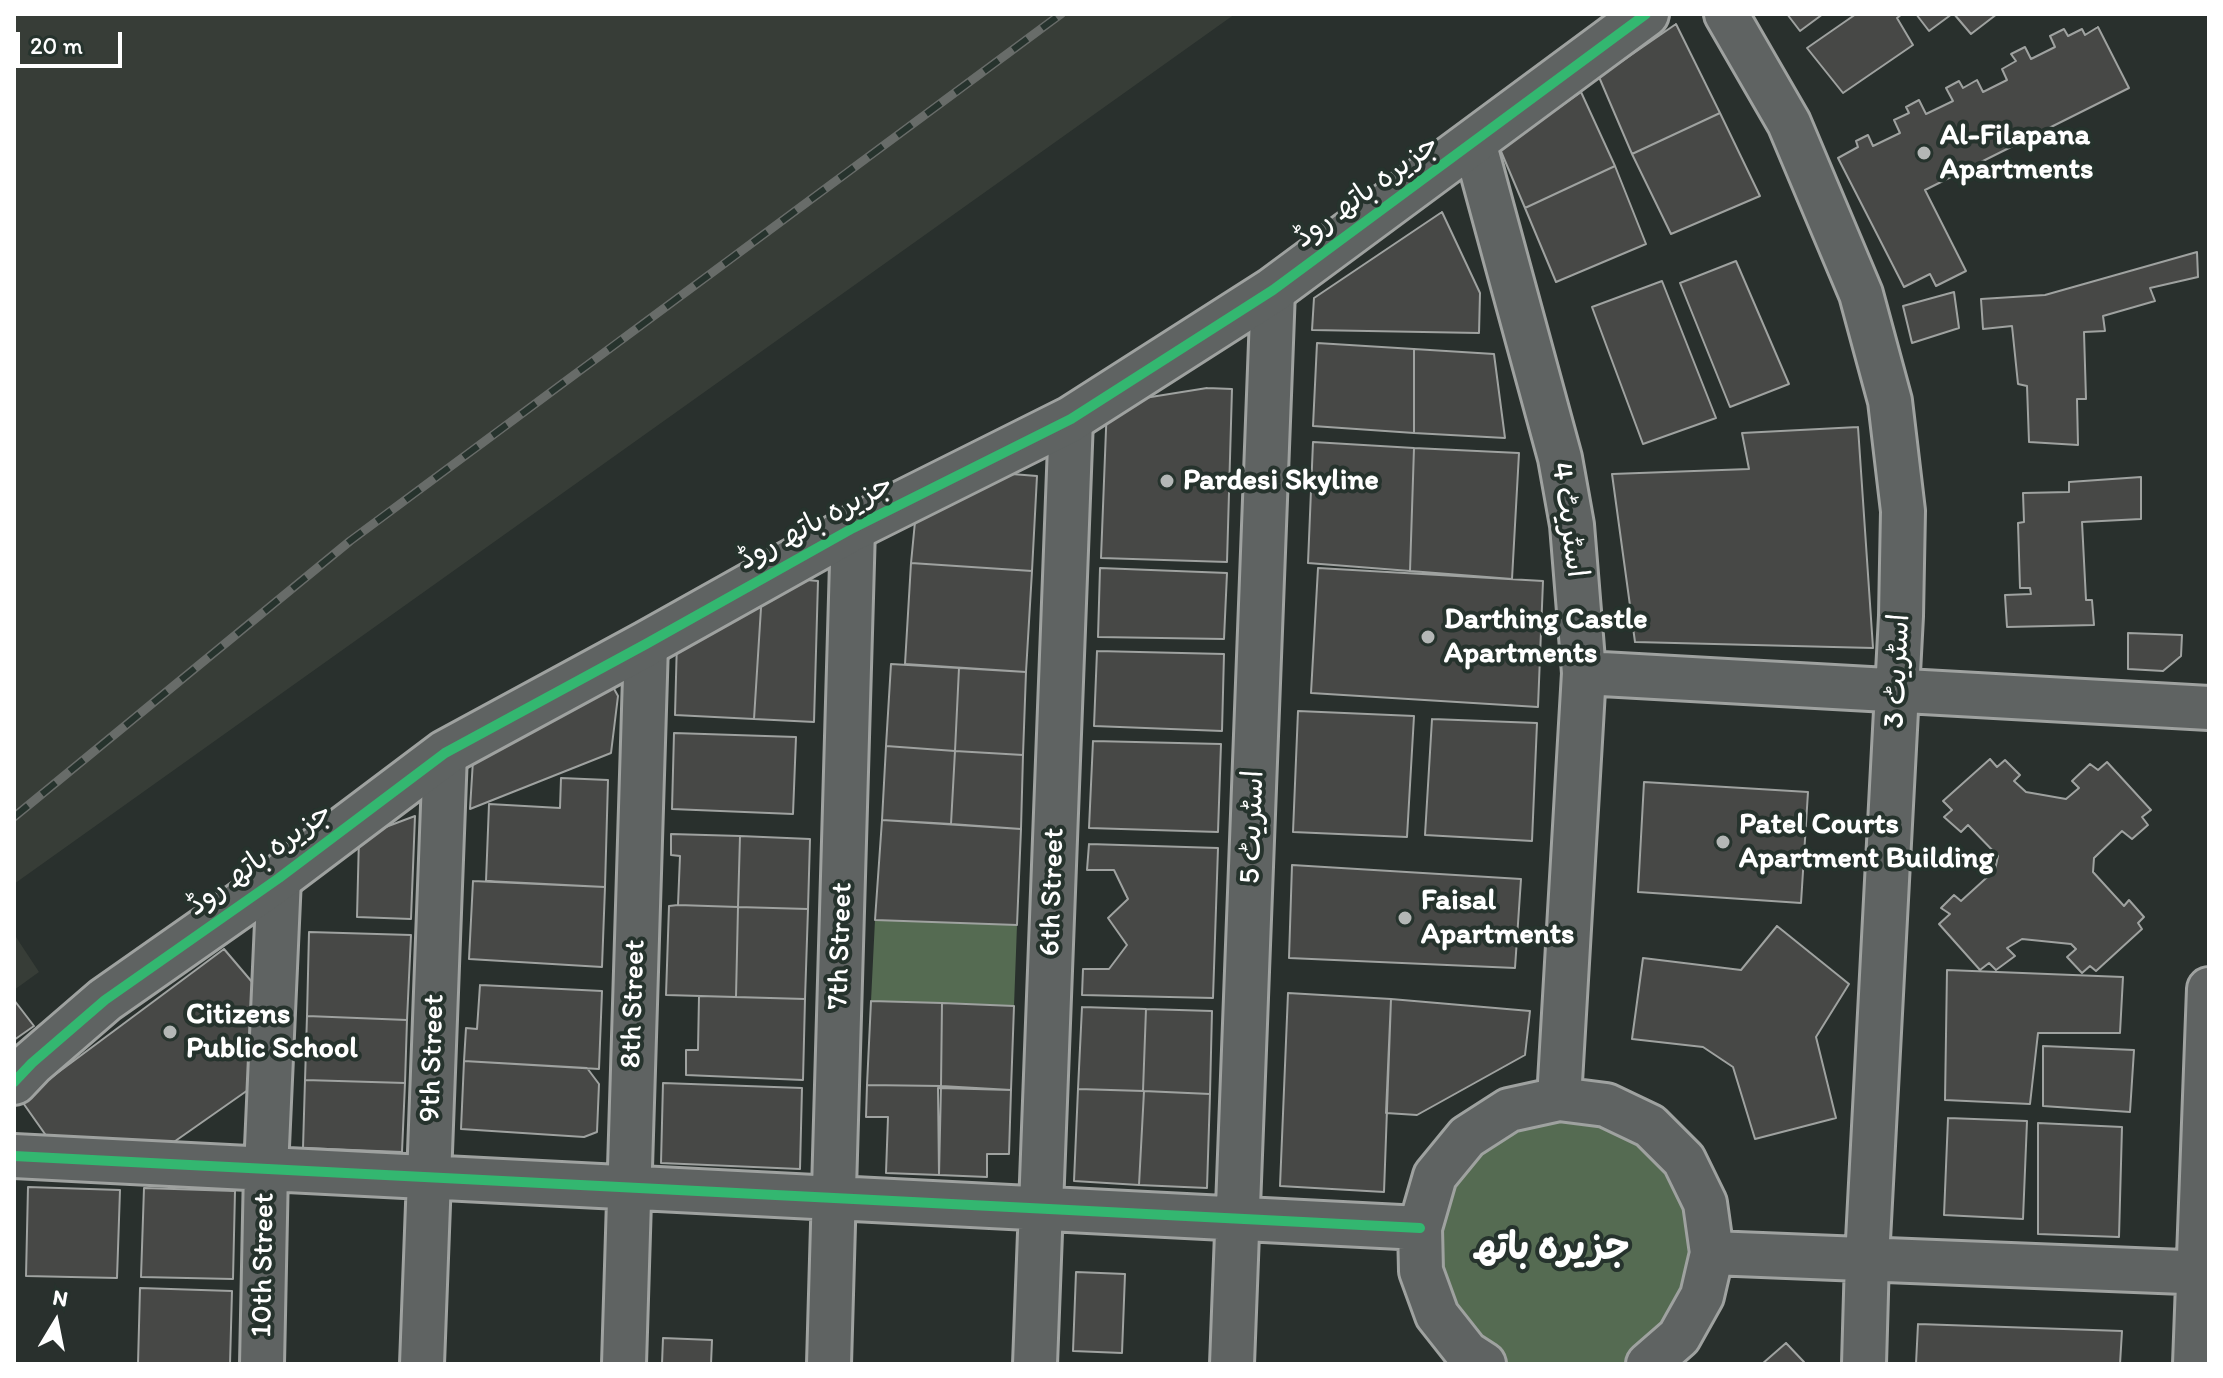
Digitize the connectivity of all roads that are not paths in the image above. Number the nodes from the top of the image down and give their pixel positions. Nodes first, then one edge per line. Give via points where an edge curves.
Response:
1 (1646, 14) edge
2 (1726, 14) edge
3 (1474, 142) junction
4 (1273, 290) junction
5 (1071, 419) junction
6 (853, 528) junction
7 (646, 644) junction
8 (1584, 673) junction
9 (1898, 690) junction
10 (2209, 708) edge
11 (445, 753) junction
12 (279, 878) junction
13 (2209, 989) edge
14 (14, 1082) edge
15 (1559, 1099) junction
16 (14, 1156) edge
17 (266, 1169) junction
18 (429, 1177) junction
19 (628, 1187) junction
20 (834, 1198) junction
21 (1040, 1208) junction
22 (1239, 1219) junction
23 (1420, 1228) junction
24 (1712, 1253) junction
25 (1867, 1259) junction
26 (2204, 1272) edge
27 (262, 1364) edge
28 (422, 1364) edge
29 (624, 1364) edge
30 (829, 1364) edge
31 (1035, 1364) edge
32 (1232, 1364) edge
33 (1484, 1364) edge
34 (1648, 1364) edge
35 (1864, 1364) edge
36 (2195, 1364) edge

1 - 3 street, جزیرہ باتھ روڈ
2 - 9 street, اسٹریٹ 3 via 1789,123 1861,294 1890,401 1903,511
3 - 4 street, جزیرہ باتھ روڈ
3 - 8 street, اسٹریٹ 4 via 1560,458 1572,525
4 - 5 street, جزیرہ باتھ روڈ
4 - 22 street, اسٹریٹ 5
5 - 6 street, جزیرہ باتھ روڈ
5 - 21 street, 6th Street
6 - 7 street, جزیرہ باتھ روڈ
6 - 20 street, 7th Street
7 - 11 street, جزیرہ باتھ روڈ
7 - 19 street, 8th Street
8 - 9 street
8 - 15 street, اسٹریٹ 4
9 - 10 street
9 - 25 street, اسٹریٹ 3
11 - 12 street, جزیرہ باتھ روڈ
11 - 18 street, 9th Street
12 - 14 street, جزیرہ باتھ روڈ via 105,1000
12 - 17 street, 10th Street
13 - 26 street
15 - 23 street via 1509,1110 1467,1137 1435,1176
15 - 24 street via 1606,1105 1650,1126 1684,1160 1705,1203
16 - 17 street
17 - 18 street
17 - 27 street, 10th Street
18 - 19 street
18 - 28 street, 9th Street
19 - 20 street
19 - 29 street, 8th Street
20 - 21 street
20 - 30 street, 7th Street
21 - 22 street
21 - 31 street, 6th Street
22 - 23 street
22 - 32 street, اسٹریٹ 5
23 - 33 street via 1421,1271 1437,1315 1467,1353
24 - 25 street
24 - 34 street via 1702,1296 1679,1337
25 - 26 street
25 - 35 street, اسٹریٹ 3
26 - 36 street

